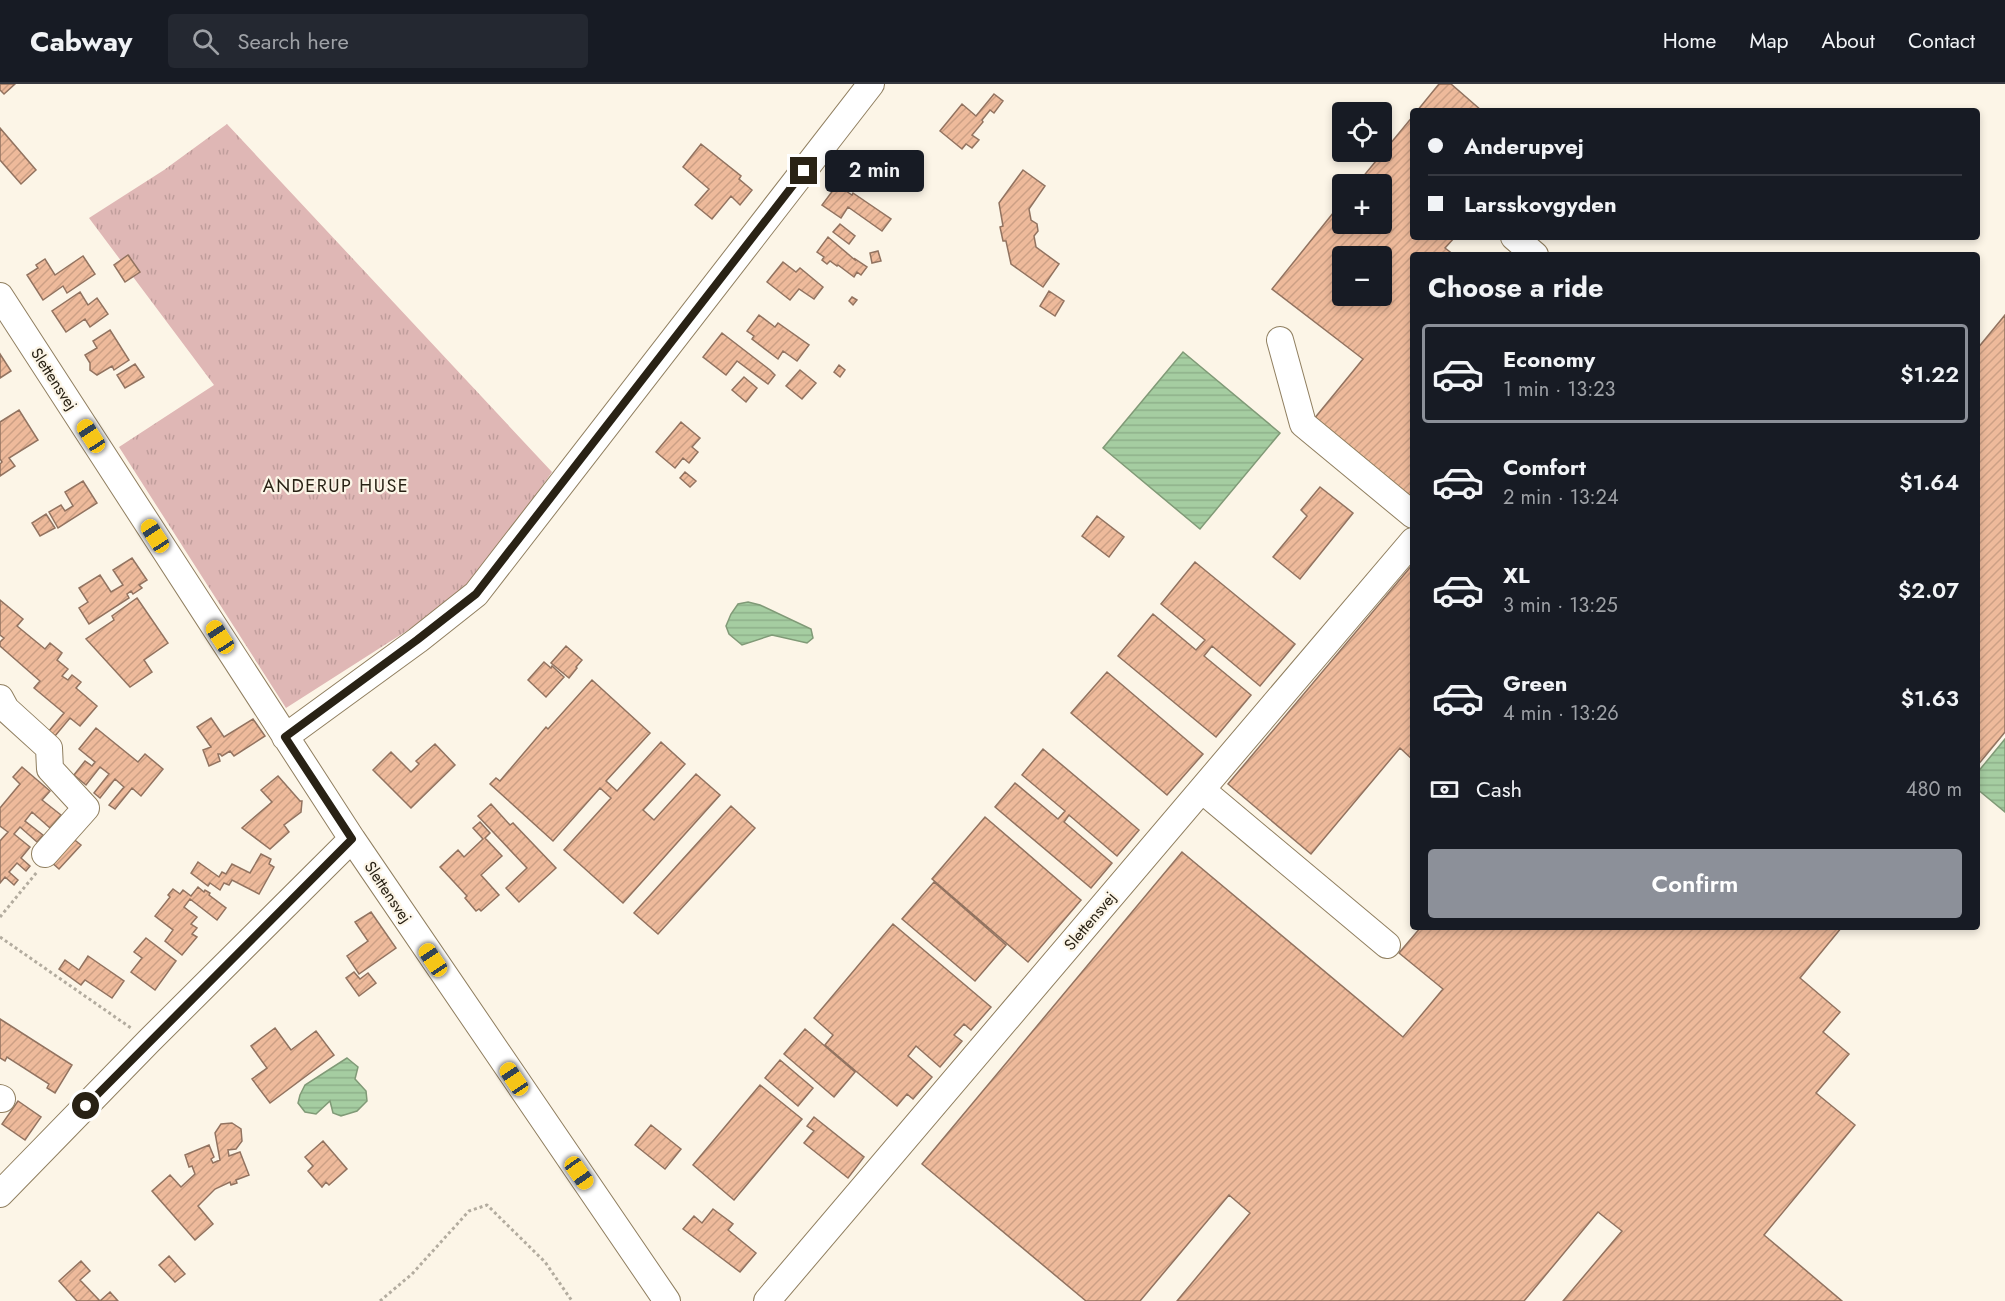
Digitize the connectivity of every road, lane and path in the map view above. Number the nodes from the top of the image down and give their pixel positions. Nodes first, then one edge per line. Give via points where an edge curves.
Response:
1 (871, 84) edge
2 (0, 296) edge
3 (1280, 340) dead end
4 (1410, 513) edge
5 (1410, 545) edge
6 (0, 698) edge
7 (285, 737) junction
8 (1202, 790) junction
9 (352, 839) junction
10 (45, 854) joint
11 (0, 917) edge
12 (0, 937) edge
13 (1387, 945) dead end
14 (149, 1041) junction
15 (0, 1194) edge
16 (380, 1301) edge
17 (572, 1301) edge
18 (667, 1301) edge
19 (767, 1301) edge

1 - 7 street via 476,594
2 - 7 street, Slettensvej
3 - 4 street via 1303,424
5 - 8 street, Slettensvej
6 - 10 street via 6,709 49,748 50,769 86,808
7 - 9 street, Slettensvej
8 - 13 street
8 - 19 street, Slettensvej
9 - 14 street
9 - 18 street, Slettensvej
10 - 11 path via 48,859
12 - 14 path
14 - 15 street
16 - 17 path via 412,1274 469,1210 487,1205 545,1262

